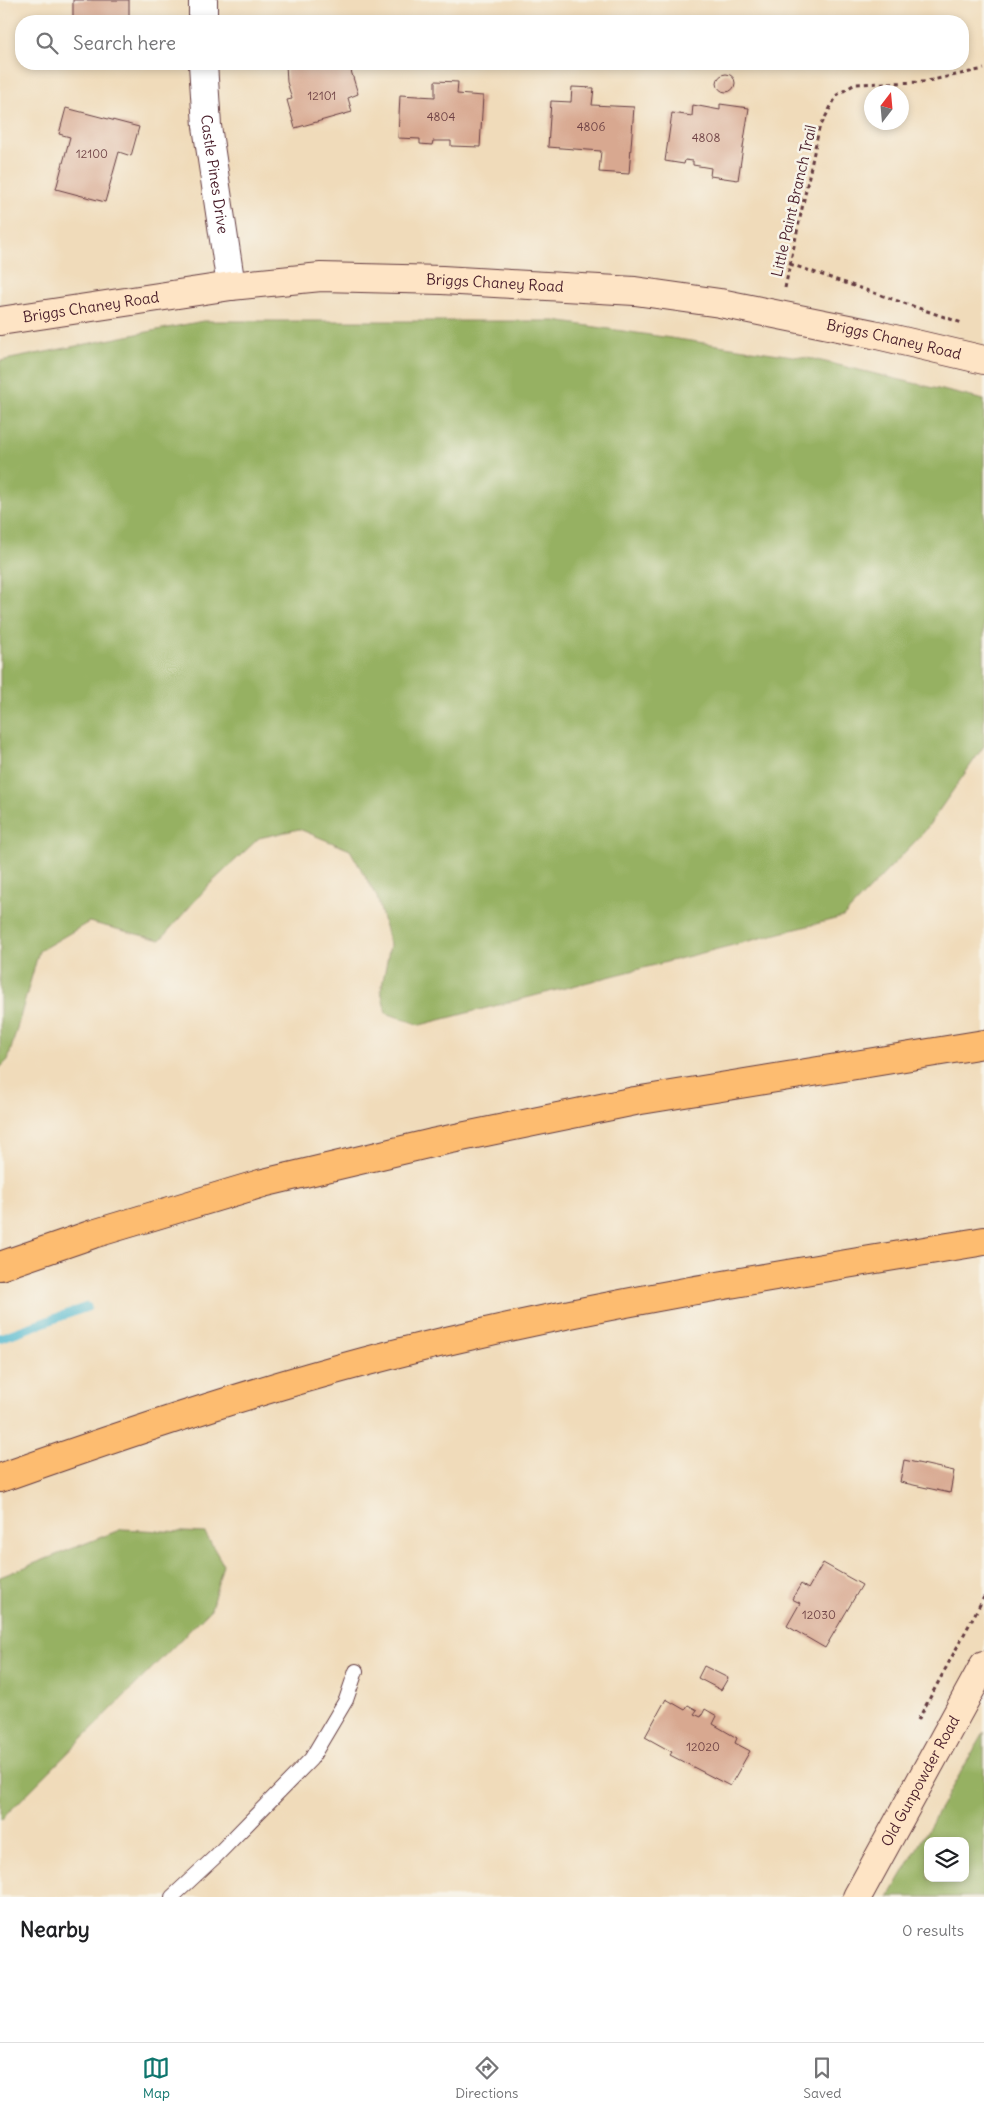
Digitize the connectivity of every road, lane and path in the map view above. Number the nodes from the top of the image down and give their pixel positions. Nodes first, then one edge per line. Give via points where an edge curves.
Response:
1 (203, 0) edge
2 (203, 15) edge
3 (984, 69) edge
4 (203, 70) edge
5 (790, 264) junction
6 (231, 286) junction
7 (779, 316) junction
8 (0, 321) edge
9 (970, 326) dead end
10 (984, 360) edge
11 (984, 1044) edge
12 (984, 1242) edge
13 (0, 1266) edge
14 (320, 1373) junction
15 (0, 1478) edge
16 (0, 1494) edge
17 (984, 1665) edge
18 (356, 1671) dead end
19 (172, 1897) edge
20 (857, 1897) edge

1 - 2 street
3 - 5 path, Little Paint Branch Trail via 923,82 856,84 837,95 819,130
4 - 6 street, Castle Pines Drive via 207,126
5 - 7 path, Little Paint Branch Trail
5 - 9 path
6 - 7 main road, Briggs Chaney Road via 321,277 554,285 635,291
6 - 8 main road, Briggs Chaney Road
7 - 10 main road, Briggs Chaney Road
11 - 13 highway via 635,1101 432,1143 263,1184 93,1234
12 - 14 highway via 654,1296 472,1335
14 - 15 highway via 147,1426
14 - 16 highway via 150,1434
17 - 20 main road, Old Gunpowder Road
18 - 19 lane via 346,1700 311,1759

